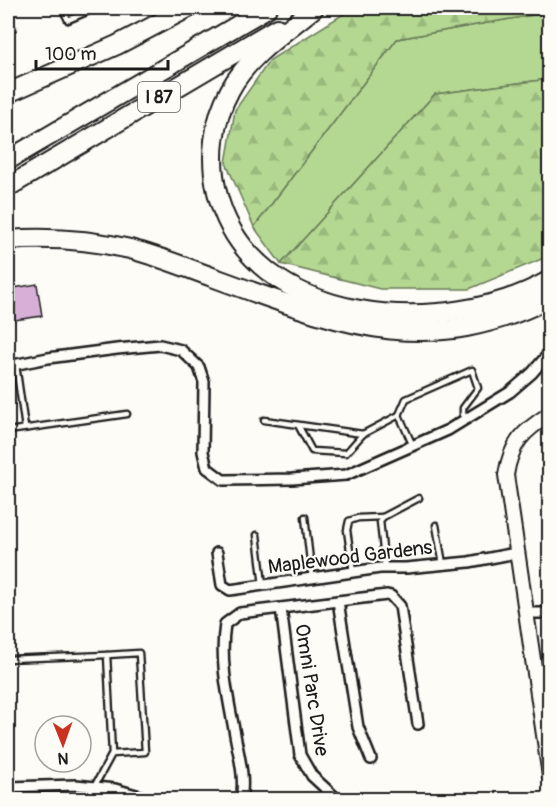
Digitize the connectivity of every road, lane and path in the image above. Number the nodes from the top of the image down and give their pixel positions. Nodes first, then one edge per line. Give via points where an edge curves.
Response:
1 (62, 8) edge
2 (96, 8) edge
3 (188, 8) edge
4 (258, 8) edge
5 (267, 8) edge
6 (313, 8) edge
7 (226, 32) junction
8 (8, 93) edge
9 (8, 160) edge
10 (8, 187) edge
11 (8, 240) edge
12 (549, 280) edge
13 (549, 298) edge
14 (549, 352) edge
15 (12, 365) edge
16 (127, 414) dead end
17 (549, 414) edge
18 (399, 416) junction
19 (264, 420) dead end
20 (463, 420) junction
21 (298, 425) junction
22 (25, 428) junction
23 (8, 431) edge
24 (363, 434) junction
25 (413, 446) junction
26 (419, 498) dead end
27 (383, 517) junction
28 (305, 518) dead end
29 (436, 525) dead end
30 (257, 535) dead end
31 (217, 553) dead end
32 (516, 553) junction
33 (444, 564) junction
34 (385, 568) junction
35 (353, 572) junction
36 (312, 578) junction
37 (263, 585) junction
38 (338, 601) junction
39 (281, 608) junction
40 (525, 613) junction
41 (549, 613) edge
42 (107, 655) junction
43 (8, 659) edge
44 (545, 715) edge
45 (418, 724) dead end
46 (111, 754) junction
47 (371, 759) dead end
48 (549, 776) edge
49 (8, 787) edge
50 (94, 787) junction
51 (96, 800) edge
52 (154, 800) edge
53 (241, 800) edge
54 (338, 800) edge

1 - 2 lane via 68,20
3 - 8 highway via 117,45
4 - 7 highway
5 - 7 highway, I 87
6 - 10 highway, I 87
6 - 12 highway via 246,68 230,90 220,115 214,145 215,183 226,219 249,253 278,278 316,297 354,309 400,315 446,314 476,308 519,295
7 - 9 highway, I 87
11 - 13 highway via 65,239 129,249 325,317 383,330 431,331 471,326
14 - 20 street via 510,392
15 - 22 lane
15 - 25 street via 160,345 181,350 199,367 204,382 203,452 207,468 223,480 346,475
16 - 22 lane
17 - 32 street via 522,434 508,462 507,489
18 - 20 lane via 406,399 472,370 478,388 463,408
18 - 24 lane
18 - 25 lane
19 - 21 lane
20 - 25 street
21 - 24 lane
21 - 24 lane via 312,451 346,453
22 - 23 lane
26 - 27 lane
27 - 34 lane via 380,521
27 - 35 lane via 358,518 347,524
28 - 36 lane
29 - 33 lane
30 - 37 lane
31 - 37 street, Maplewood Gardens via 222,585 230,590
32 - 33 street, Maplewood Gardens
32 - 40 street
33 - 34 street, Maplewood Gardens
34 - 35 street, Maplewood Gardens
35 - 36 street, Maplewood Gardens
36 - 37 street, Maplewood Gardens
38 - 39 street, Omni Parc Drive
38 - 45 street, Omni Parc Drive via 387,595 400,606
38 - 47 street, Omni Parc Drive via 358,727
39 - 53 street, Omni Parc Drive via 240,613 225,624 223,671 241,767
39 - 54 street, Omni Parc Drive via 300,755 312,777
40 - 41 street
40 - 44 street
42 - 43 lane
42 - 46 lane
42 - 46 lane via 140,653 145,752
44 - 48 street
46 - 50 lane
49 - 50 street
50 - 51 street
50 - 52 street

